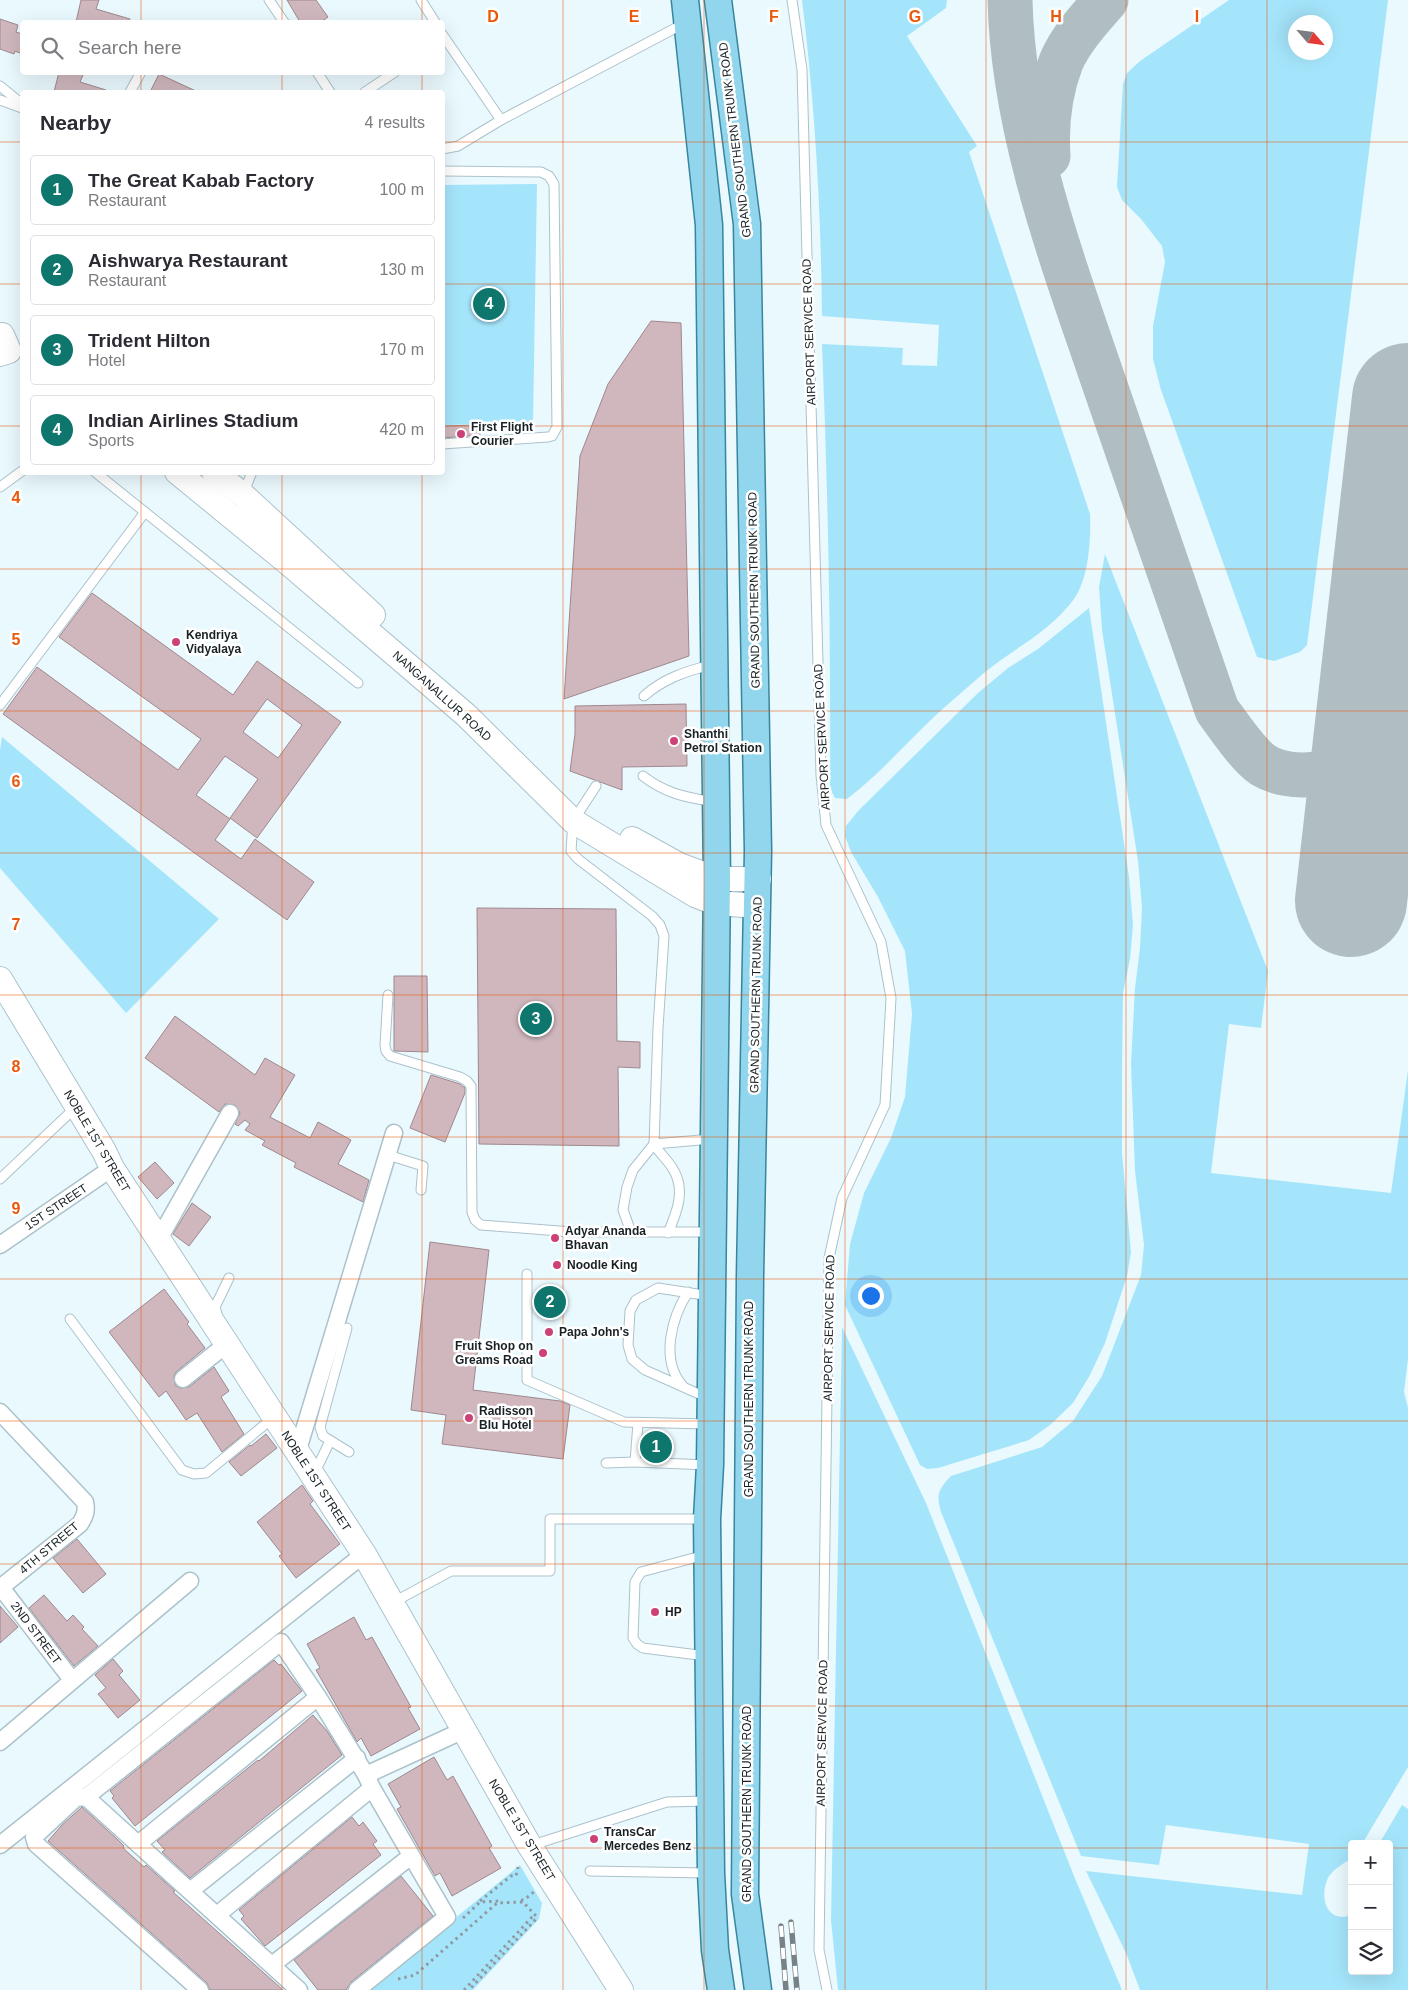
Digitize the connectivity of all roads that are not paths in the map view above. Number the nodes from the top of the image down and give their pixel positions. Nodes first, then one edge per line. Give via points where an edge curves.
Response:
1 (269, 0) edge
2 (421, 0) edge
3 (718, 0) edge
4 (792, 0) edge
5 (686, 11) edge
6 (283, 20) edge
7 (434, 20) edge
8 (445, 39) edge
9 (138, 75) edge
10 (319, 75) edge
11 (390, 75) edge
12 (0, 86) edge
13 (131, 90) edge
14 (329, 90) edge
15 (368, 90) edge
16 (0, 100) edge
17 (20, 102) edge
18 (20, 107) edge
19 (501, 120) junction
20 (445, 148) edge
21 (445, 171) edge
22 (445, 444) edge
23 (20, 473) edge
24 (99, 475) edge
25 (181, 475) edge
26 (218, 475) edge
27 (251, 475) edge
28 (0, 487) edge
29 (242, 495) junction
30 (145, 512) junction
31 (714, 664) junction
32 (358, 683) dead end
33 (445, 688) junction
34 (644, 696) dead end
35 (0, 705) edge
36 (643, 776) dead end
37 (596, 786) dead end
38 (716, 802) junction
39 (577, 814) junction
40 (759, 879) junction
41 (717, 891) junction
42 (758, 906) junction
43 (0, 979) edge
44 (388, 995) dead end
45 (77, 1106) junction
46 (230, 1113) dead end
47 (394, 1134) dead end
48 (713, 1138) junction
49 (654, 1144) junction
50 (388, 1155) junction
51 (112, 1168) junction
52 (0, 1179) edge
53 (421, 1190) dead end
54 (631, 1232) junction
55 (668, 1232) junction
56 (712, 1232) junction
57 (159, 1239) junction
58 (0, 1245) edge
59 (527, 1274) dead end
60 (229, 1278) dead end
61 (700, 1294) junction
62 (70, 1319) dead end
63 (220, 1325) junction
64 (347, 1328) dead end
65 (183, 1379) dead end
66 (684, 1388) junction
67 (0, 1412) edge
68 (710, 1412) junction
69 (274, 1417) junction
70 (638, 1423) junction
71 (330, 1441) junction
72 (349, 1452) dead end
73 (297, 1453) junction
74 (635, 1462) junction
75 (606, 1463) dead end
76 (710, 1466) junction
77 (313, 1477) junction
78 (707, 1519) junction
79 (364, 1554) junction
80 (708, 1554) junction
81 (190, 1581) dead end
82 (0, 1587) edge
83 (392, 1603) junction
84 (709, 1656) junction
85 (72, 1680) junction
86 (318, 1697) junction
87 (464, 1730) junction
88 (0, 1742) edge
89 (356, 1758) junction
90 (369, 1782) junction
91 (86, 1797) junction
92 (710, 1801) junction
93 (542, 1842) dead end
94 (138, 1844) junction
95 (0, 1845) edge
96 (412, 1856) junction
97 (590, 1871) dead end
98 (711, 1873) junction
99 (190, 1891) junction
100 (745, 1894) junction
101 (712, 1901) junction
102 (216, 1915) junction
103 (272, 1965) junction
104 (200, 1990) edge
105 (300, 1990) edge
106 (357, 1990) edge
107 (621, 1990) edge
108 (721, 1990) edge
109 (758, 1990) edge
110 (827, 1990) edge

1 - 6 lane
2 - 7 lane
3 - 40 main road, GRAND SOUTHERN TRUNK ROAD via 747,224
4 - 110 lane, AIRPORT SERVICE ROAD via 802,70 821,765 826,825 881,942 891,998 885,1106 842,1198 829,1258 819,1950
5 - 19 lane
5 - 31 main road via 709,225
8 - 19 lane
9 - 13 lane
10 - 14 lane
11 - 15 lane
12 - 17 lane
16 - 18 lane
19 - 20 lane via 458,146
21 - 22 lane via 541,172 554,184 558,426 548,437
23 - 28 lane
24 - 30 lane
25 - 33 street, NANGANALLUR ROAD
26 - 29 street, NANGANALLUR ROAD
27 - 29 lane
29 - 33 street, NANGANALLUR ROAD
30 - 32 lane
30 - 35 lane
31 - 34 lane via 671,678
31 - 38 main road
33 - 39 street, NANGANALLUR ROAD via 531,765
36 - 38 lane via 674,795
37 - 39 lane
38 - 41 main road
39 - 41 street, NANGANALLUR ROAD via 695,895
39 - 49 lane via 571,851 652,916 664,936
40 - 41 street
40 - 42 main road, GRAND SOUTHERN TRUNK ROAD
41 - 42 street
41 - 48 main road
42 - 100 main road, GRAND SOUTHERN TRUNK ROAD via 750,1276
43 - 45 street, NOBLE 1ST STREET
44 - 54 lane via 385,1045 390,1056 460,1078 471,1086 472,1212 475,1220 482,1226
45 - 51 street, NOBLE 1ST STREET
45 - 52 lane
46 - 57 street
47 - 50 street
48 - 49 lane
48 - 56 main road
49 - 54 lane via 633,1170 627,1186 623,1210
49 - 55 lane via 674,1170 679,1183 680,1198
50 - 53 lane via 423,1166
50 - 73 street
51 - 57 street, NOBLE 1ST STREET
51 - 58 street, 1ST STREET
54 - 55 lane
55 - 56 lane
56 - 61 main road
57 - 63 street, NOBLE 1ST STREET
59 - 70 lane via 527,1380 624,1422
60 - 63 lane via 215,1307
61 - 66 lane via 682,1302 673,1323 671,1362
61 - 66 lane via 658,1288 636,1300 630,1311 628,1345 632,1359 645,1370
61 - 68 main road
62 - 69 lane via 182,1470 206,1473
63 - 65 street
63 - 69 street, NOBLE 1ST STREET
64 - 71 lane via 320,1427
66 - 68 lane
67 - 82 street, 4TH STREET via 85,1502 86,1510 80,1524
68 - 70 lane
68 - 76 main road
69 - 73 street, NOBLE 1ST STREET
70 - 74 lane
71 - 72 lane
71 - 77 lane
73 - 77 street, NOBLE 1ST STREET
74 - 75 lane
74 - 76 lane
76 - 78 main road
77 - 79 street, NOBLE 1ST STREET
78 - 80 main road
78 - 83 lane via 550,1519 550,1571 451,1571
79 - 83 street, NOBLE 1ST STREET
79 - 95 street
80 - 84 main road
80 - 84 lane via 641,1572 637,1576 633,1638 644,1648
81 - 85 street
82 - 85 street, 2ND STREET
83 - 87 street, NOBLE 1ST STREET
84 - 92 main road
85 - 88 street
86 - 89 street
86 - 91 street via 281,1642
86 - 94 street
87 - 90 street
87 - 107 street, NOBLE 1ST STREET via 528,1843
89 - 90 street
89 - 99 street
90 - 96 street
90 - 102 street
91 - 94 street
91 - 104 street via 76,1798 34,1837 36,1844
92 - 93 lane via 667,1802
92 - 98 main road
94 - 99 street
96 - 103 street
96 - 106 street via 447,1917
97 - 98 lane
98 - 101 main road
99 - 102 street
100 - 101 main road
100 - 109 main road, GRAND SOUTHERN TRUNK ROAD
101 - 108 main road
102 - 103 street
103 - 105 street

